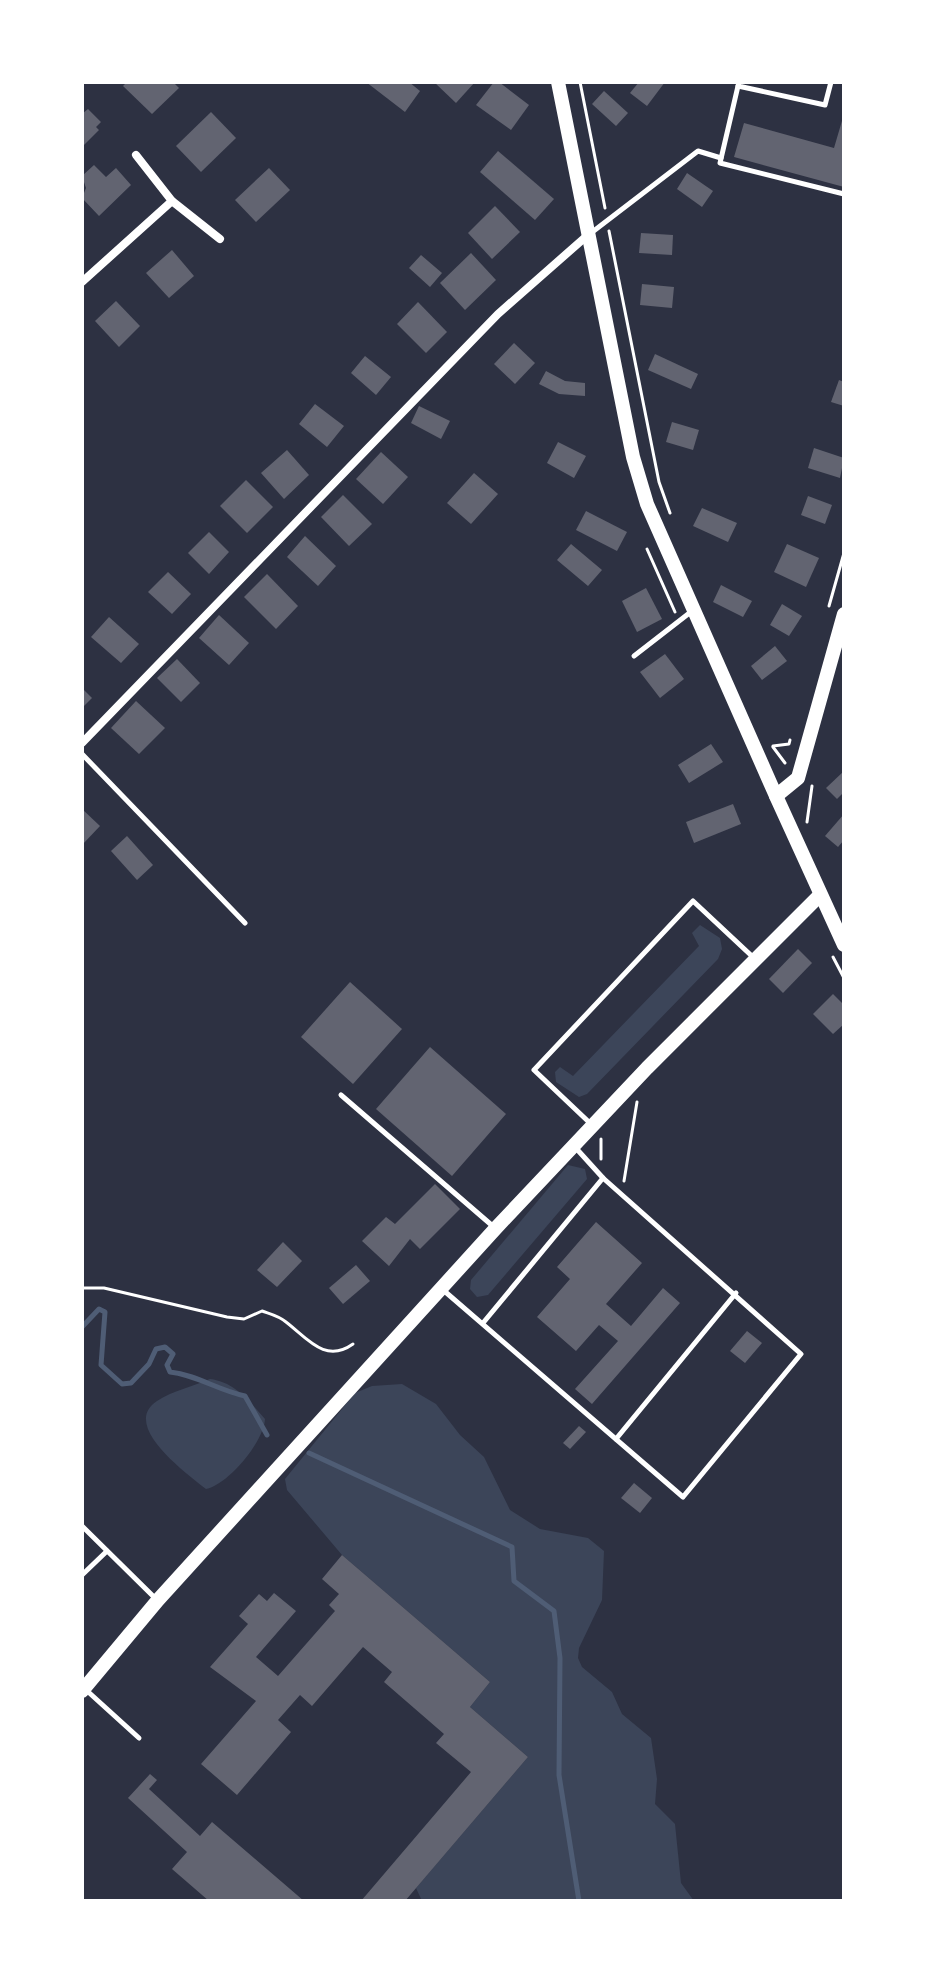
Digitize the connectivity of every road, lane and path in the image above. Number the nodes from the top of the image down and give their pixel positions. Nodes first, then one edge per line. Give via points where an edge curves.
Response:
1 (558, 82) edge
2 (580, 82) edge
3 (831, 82) edge
4 (739, 84) edge
5 (136, 155) dead end
6 (721, 158) junction
7 (844, 194) edge
8 (172, 201) junction
9 (607, 220) junction
10 (590, 233) junction
11 (220, 239) dead end
12 (82, 282) edge
13 (672, 517) dead end
14 (693, 610) junction
15 (844, 614) edge
16 (634, 656) dead end
17 (82, 743) edge
18 (773, 746) dead end
19 (82, 754) edge
20 (798, 778) junction
21 (776, 796) junction
22 (820, 895) junction
23 (245, 923) dead end
24 (844, 945) edge
25 (756, 960) junction
26 (341, 1095) dead end
27 (631, 1102) dead end
28 (598, 1128) junction
29 (573, 1145) junction
30 (601, 1159) dead end
31 (603, 1178) junction
32 (617, 1181) dead end
33 (496, 1228) junction
34 (82, 1288) edge
35 (442, 1289) junction
36 (736, 1293) junction
37 (483, 1323) junction
38 (353, 1344) dead end
39 (616, 1439) junction
40 (82, 1526) edge
41 (107, 1551) junction
42 (82, 1575) edge
43 (158, 1600) junction
44 (83, 1690) edge
45 (139, 1738) dead end

1 - 10 street
2 - 9 path
3 - 4 lane via 825,105
4 - 6 lane
5 - 8 street
6 - 7 lane via 720,163
6 - 9 lane via 698,151
8 - 11 street
8 - 12 street
9 - 10 lane
9 - 13 path via 659,482
10 - 14 street via 633,457 647,504
10 - 17 street via 498,314
14 - 16 lane
14 - 21 street
15 - 20 street
18 - 20 path
19 - 23 lane
20 - 21 street
21 - 22 street
22 - 24 street
22 - 25 street
25 - 28 street
25 - 28 lane via 693,901 534,1070
26 - 33 lane
27 - 32 path via 640,1095 624,1188
28 - 29 street
28 - 30 path
29 - 31 lane
29 - 33 street
31 - 36 lane
31 - 37 lane
33 - 35 street
34 - 38 path via 104,1288 227,1317 244,1319 262,1311 284,1319 309,1344 327,1351 342,1352
35 - 37 lane
35 - 43 street
36 - 39 lane
36 - 39 lane via 801,1354 683,1497
37 - 39 lane
40 - 41 lane
41 - 42 lane
41 - 43 lane
43 - 44 street
44 - 45 lane

